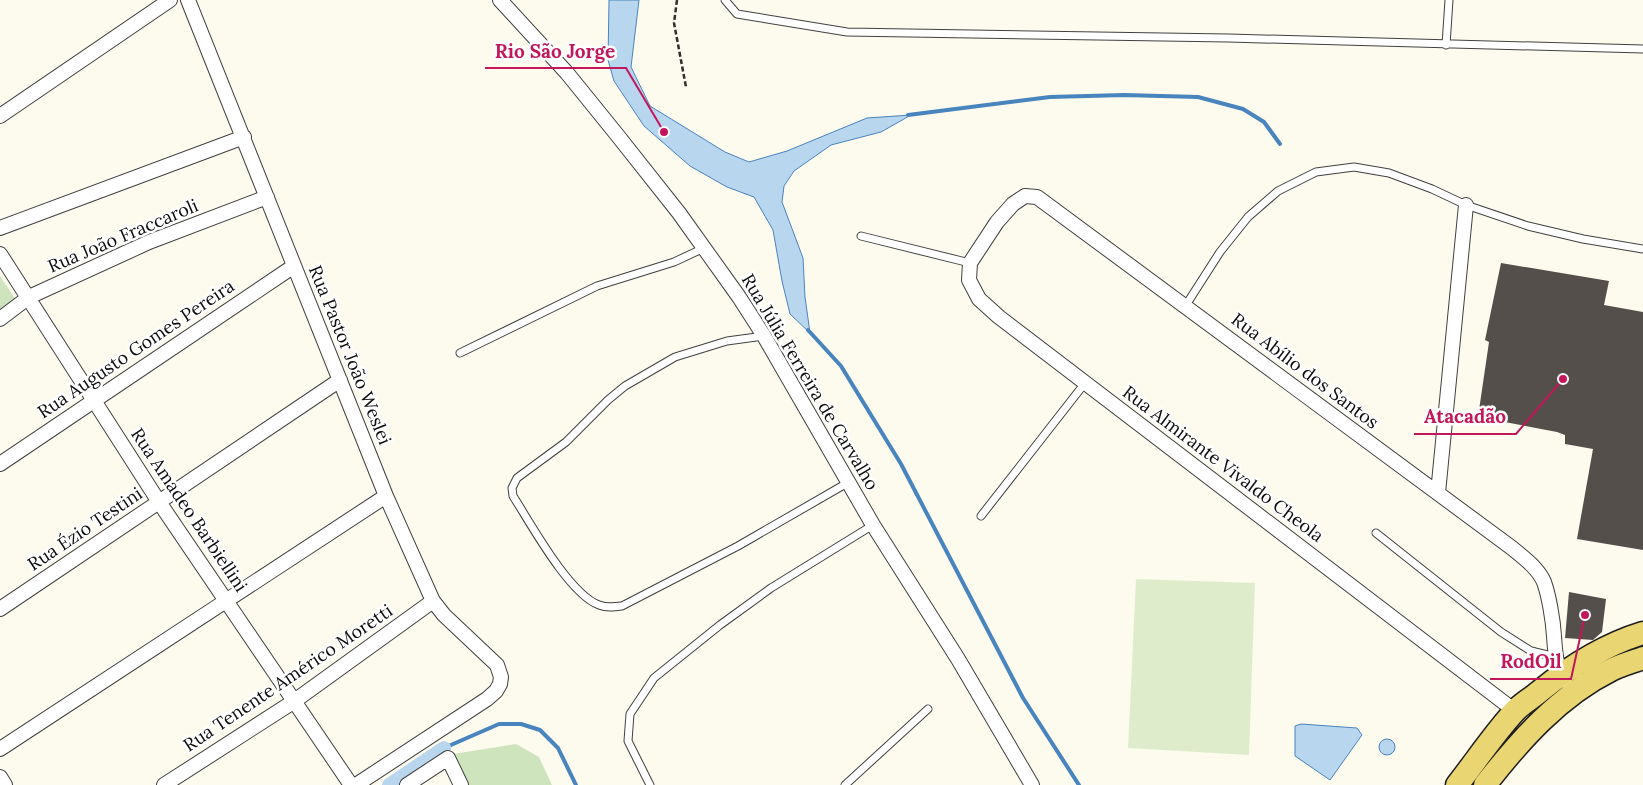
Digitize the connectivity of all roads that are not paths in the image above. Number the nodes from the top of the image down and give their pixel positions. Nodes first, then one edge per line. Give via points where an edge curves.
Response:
1 (170, 0) edge
2 (188, 0) edge
3 (500, 0) edge
4 (725, 0) edge
5 (1449, 0) edge
6 (1446, 45) junction
7 (1643, 49) edge
8 (0, 116) edge
9 (244, 137) junction
10 (267, 197) junction
11 (1466, 205) junction
12 (0, 228) edge
13 (861, 236) dead end
14 (704, 248) junction
15 (1643, 249) edge
16 (0, 254) edge
17 (970, 262) junction
18 (294, 266) junction
19 (29, 298) junction
20 (1186, 305) junction
21 (0, 319) edge
22 (764, 336) junction
23 (460, 353) dead end
24 (340, 380) junction
25 (1085, 382) junction
26 (94, 400) junction
27 (0, 464) edge
28 (849, 482) junction
29 (1438, 493) junction
30 (386, 496) junction
31 (160, 502) junction
32 (981, 516) dead end
33 (873, 525) junction
34 (1376, 533) dead end
35 (226, 600) junction
36 (433, 602) junction
37 (0, 609) edge
38 (1643, 632) edge
39 (1643, 658) edge
40 (1558, 666) junction
41 (1576, 691) junction
42 (294, 702) junction
43 (928, 709) dead end
44 (1515, 711) junction
45 (0, 749) edge
46 (0, 777) edge
47 (5, 785) edge
48 (164, 785) edge
49 (351, 785) edge
50 (356, 785) edge
51 (407, 785) edge
52 (461, 785) edge
53 (650, 785) edge
54 (846, 785) edge
55 (1032, 785) edge
56 (1457, 785) edge
57 (1485, 785) edge

1 - 8 street
2 - 9 street, Rua Pastor João Weslei
3 - 14 street, Rua Júlia Ferreira de Carvalho via 567,73
4 - 6 lane via 737,14 847,32
5 - 6 lane
6 - 7 lane
9 - 10 street, Rua Pastor João Weslei
9 - 12 street
10 - 18 street, Rua Pastor João Weslei
10 - 19 street, Rua João Fraccaroli via 149,242
11 - 15 lane via 1528,226
11 - 20 lane via 1389,173 1354,167 1316,172 1278,191 1248,216
11 - 29 street
13 - 17 lane
14 - 22 street, Rua Júlia Ferreira de Carvalho
14 - 23 lane via 674,262 597,286
16 - 19 street, Rua Amadeo Barbiellini
17 - 20 street, Rua Abílio dos Santos via 1013,204 1025,196 1037,196
17 - 25 street, Rua Almirante Vivaldo Cheola via 969,280 979,299
18 - 24 street, Rua Pastor João Weslei
18 - 26 street, Rua Augusto Gomes Pereira
19 - 21 street, Rua João Fraccaroli
19 - 26 street, Rua Amadeo Barbiellini
20 - 29 street, Rua Abílio dos Santos
22 - 28 street, Rua Júlia Ferreira de Carvalho
22 - 28 lane via 720,343 675,357 625,386 566,442 517,478 512,488 513,496 558,566 581,593 608,607 622,606 738,546
24 - 30 street, Rua Pastor João Weslei
24 - 31 street, Rua Ézio Testini
25 - 32 lane
25 - 44 street, Rua Almirante Vivaldo Cheola
26 - 27 street, Rua Augusto Gomes Pereira
26 - 31 street, Rua Amadeo Barbiellini
28 - 33 street, Rua Júlia Ferreira de Carvalho
29 - 40 street, Rua Abílio dos Santos via 1512,548 1543,580
30 - 35 street
30 - 36 street, Rua Pastor João Weslei
31 - 35 street, Rua Amadeo Barbiellini
31 - 37 street, Rua Ézio Testini
33 - 53 lane via 771,588 654,678 630,714 628,741
33 - 55 street, Rua Júlia Ferreira de Carvalho
34 - 40 lane via 1501,632
35 - 42 street, Rua Amadeo Barbiellini
35 - 45 street
36 - 42 street, Rua Tenente Américo Moretti
36 - 50 street, Rua Pastor João Weslei via 497,664 500,684 487,699
38 - 40 main road
39 - 41 main road via 1611,670
40 - 41 street
40 - 44 main road
41 - 57 main road via 1522,740
42 - 48 street, Rua Tenente Américo Moretti
42 - 49 street, Rua Amadeo Barbiellini
43 - 54 lane
44 - 56 main road
46 - 47 street
51 - 52 street via 448,758

